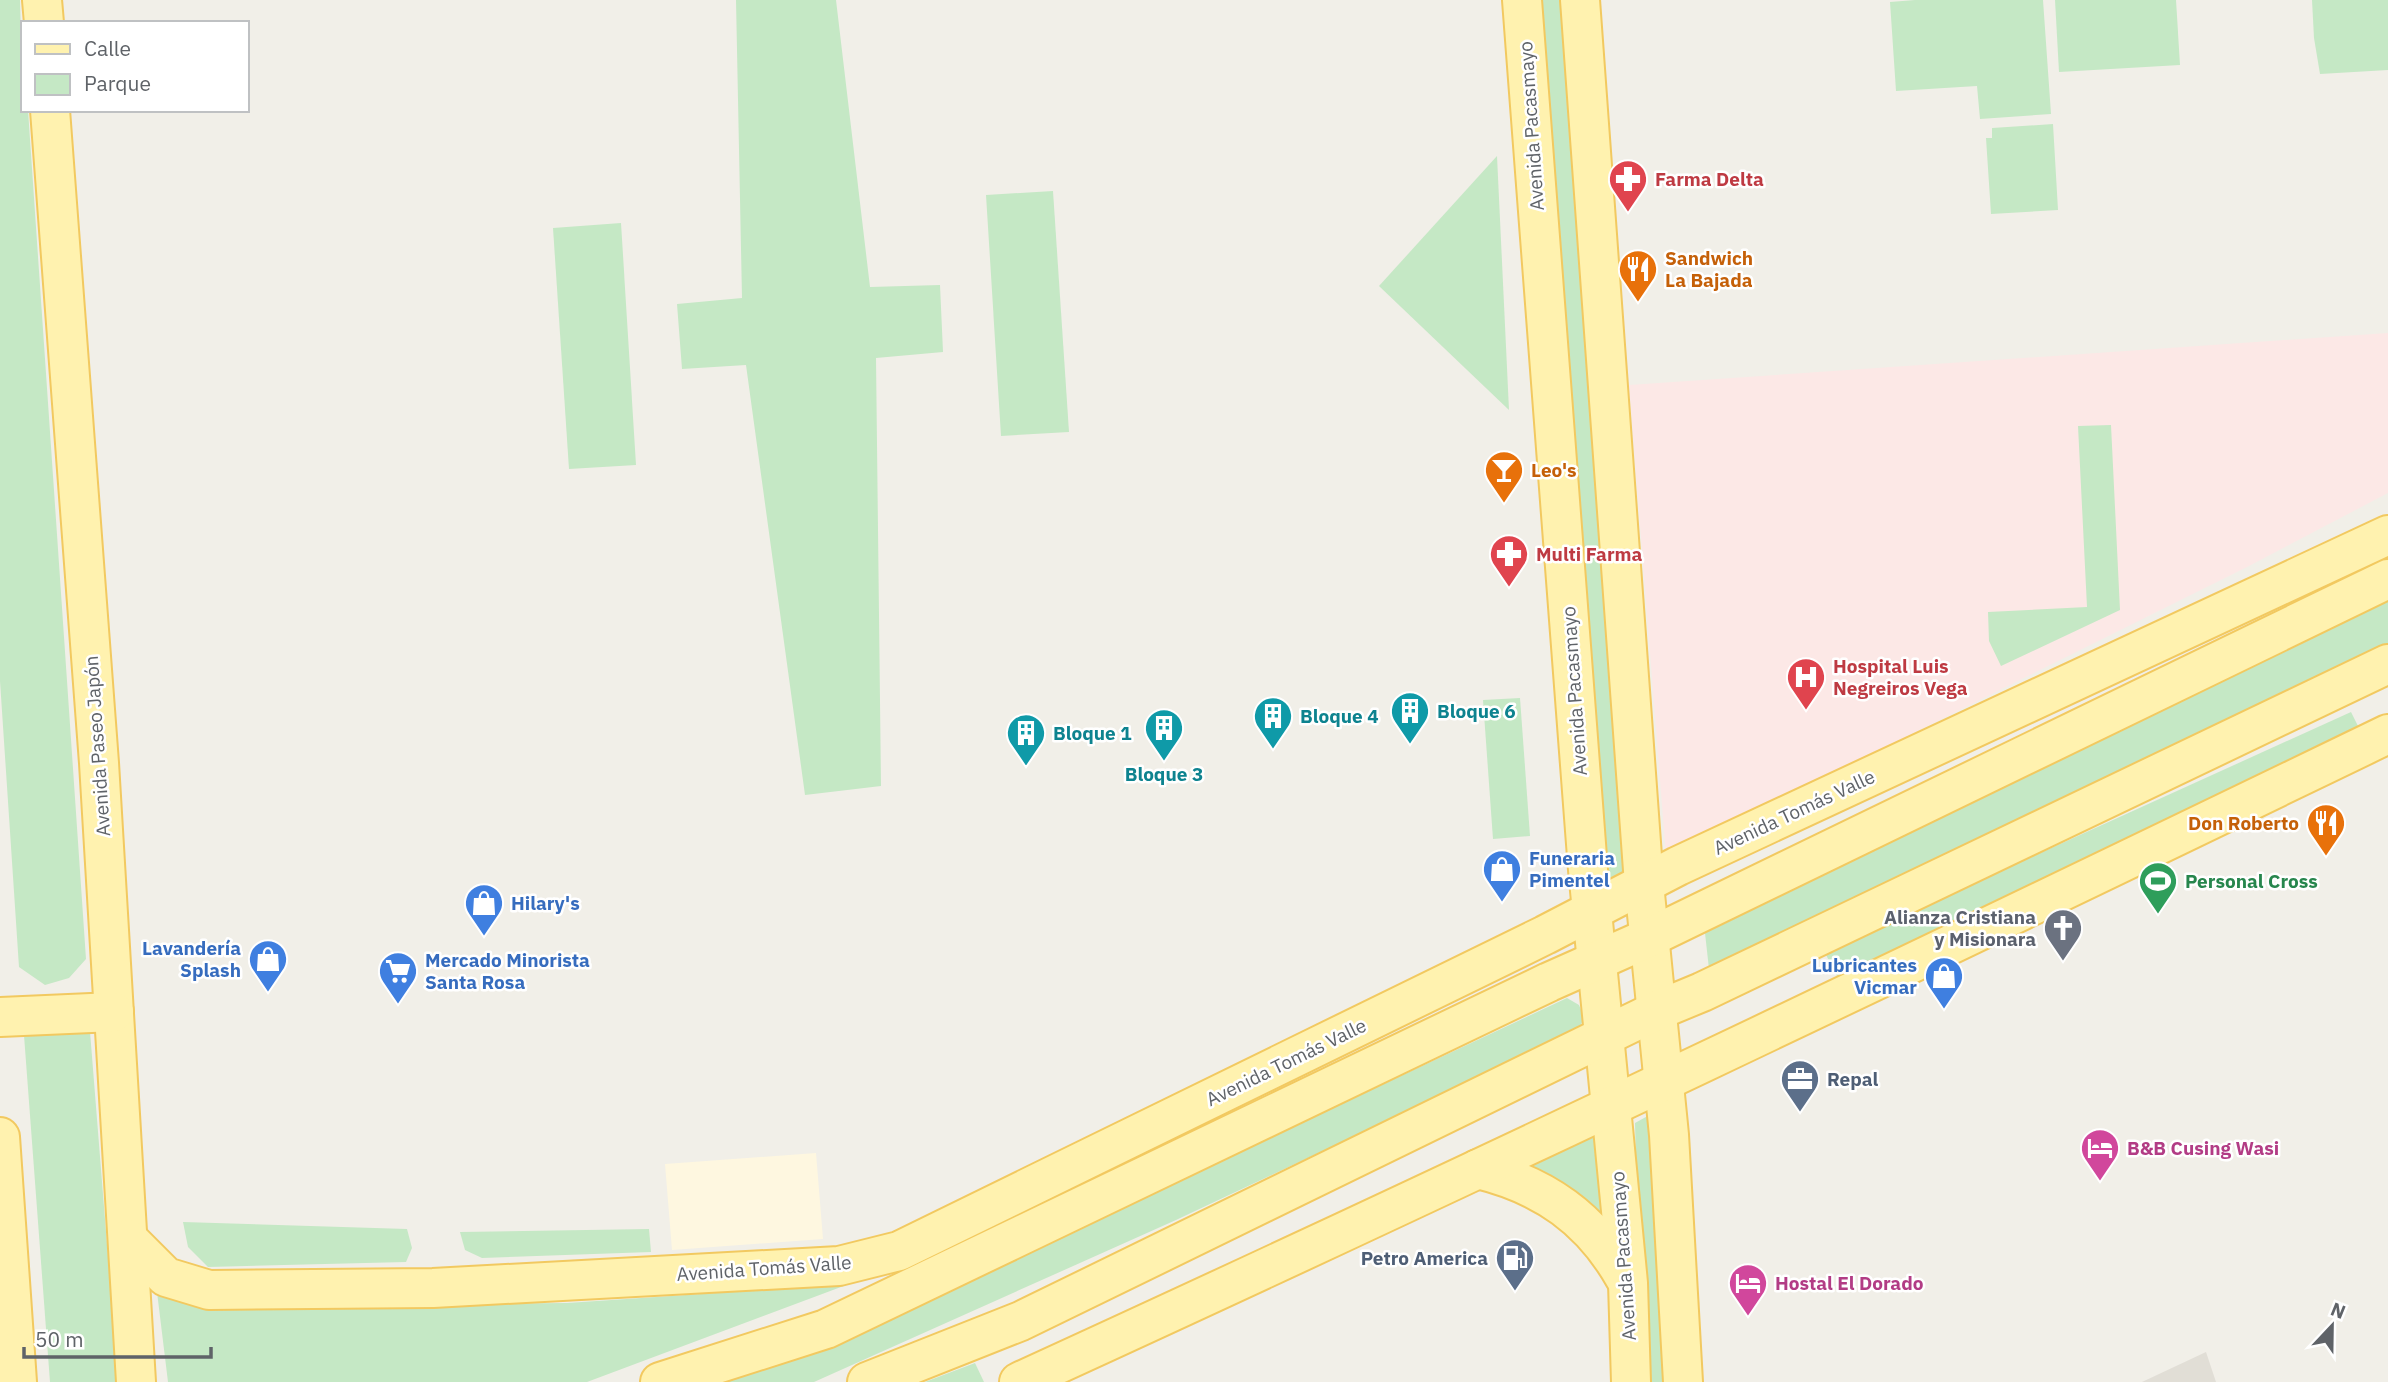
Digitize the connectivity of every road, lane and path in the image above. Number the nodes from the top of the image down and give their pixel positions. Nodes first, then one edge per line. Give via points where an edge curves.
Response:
1 (42, 0) edge
2 (1522, 0) edge
3 (1580, 0) edge
4 (44, 21) edge
5 (50, 112) edge
6 (1605, 358) junction
7 (1549, 361) junction
8 (2388, 535) edge
9 (2388, 579) edge
10 (2388, 664) edge
11 (2388, 734) edge
12 (1644, 884) junction
13 (1592, 910) junction
14 (1648, 938) junction
15 (1597, 960) junction
16 (1656, 1011) junction
17 (114, 1012) junction
18 (0, 1017) edge
19 (1604, 1037) junction
20 (1665, 1081) junction
21 (1610, 1105) junction
22 (0, 1137) edge
23 (1478, 1169) junction
24 (128, 1239) junction
25 (1628, 1283) junction
26 (17, 1382) edge
27 (136, 1382) edge
28 (660, 1382) edge
29 (867, 1382) edge
30 (1019, 1382) edge
31 (1631, 1382) edge
32 (1683, 1382) edge

1 - 4 main road
2 - 7 main road, Avenida Pacasmayo
3 - 6 main road
5 - 17 main road, Avenida Paseo Japón
6 - 7 main road
6 - 12 main road
7 - 13 main road, Avenida Pacasmayo
8 - 12 main road, Avenida Tomás Valle
9 - 14 main road
10 - 16 main road
11 - 20 main road
12 - 13 main road, Avenida Tomás Valle
12 - 14 main road
13 - 15 main road, Avenida Pacasmayo
13 - 24 main road, Avenida Tomás Valle via 898,1251 839,1266 433,1288 209,1290 166,1277
14 - 15 main road
14 - 16 main road
15 - 19 main road, Avenida Pacasmayo
15 - 28 main road via 825,1329
16 - 19 main road
16 - 20 main road
17 - 18 main road
17 - 24 main road, Avenida Paseo Japón
19 - 21 main road, Avenida Pacasmayo
19 - 29 main road via 1021,1321
20 - 21 main road
20 - 32 main road
21 - 23 main road
21 - 25 main road, Avenida Pacasmayo
22 - 26 main road
23 - 25 main road via 1531,1185 1556,1199 1598,1236
23 - 30 main road
24 - 27 main road, Avenida Paseo Japón
25 - 31 main road, Avenida Pacasmayo

